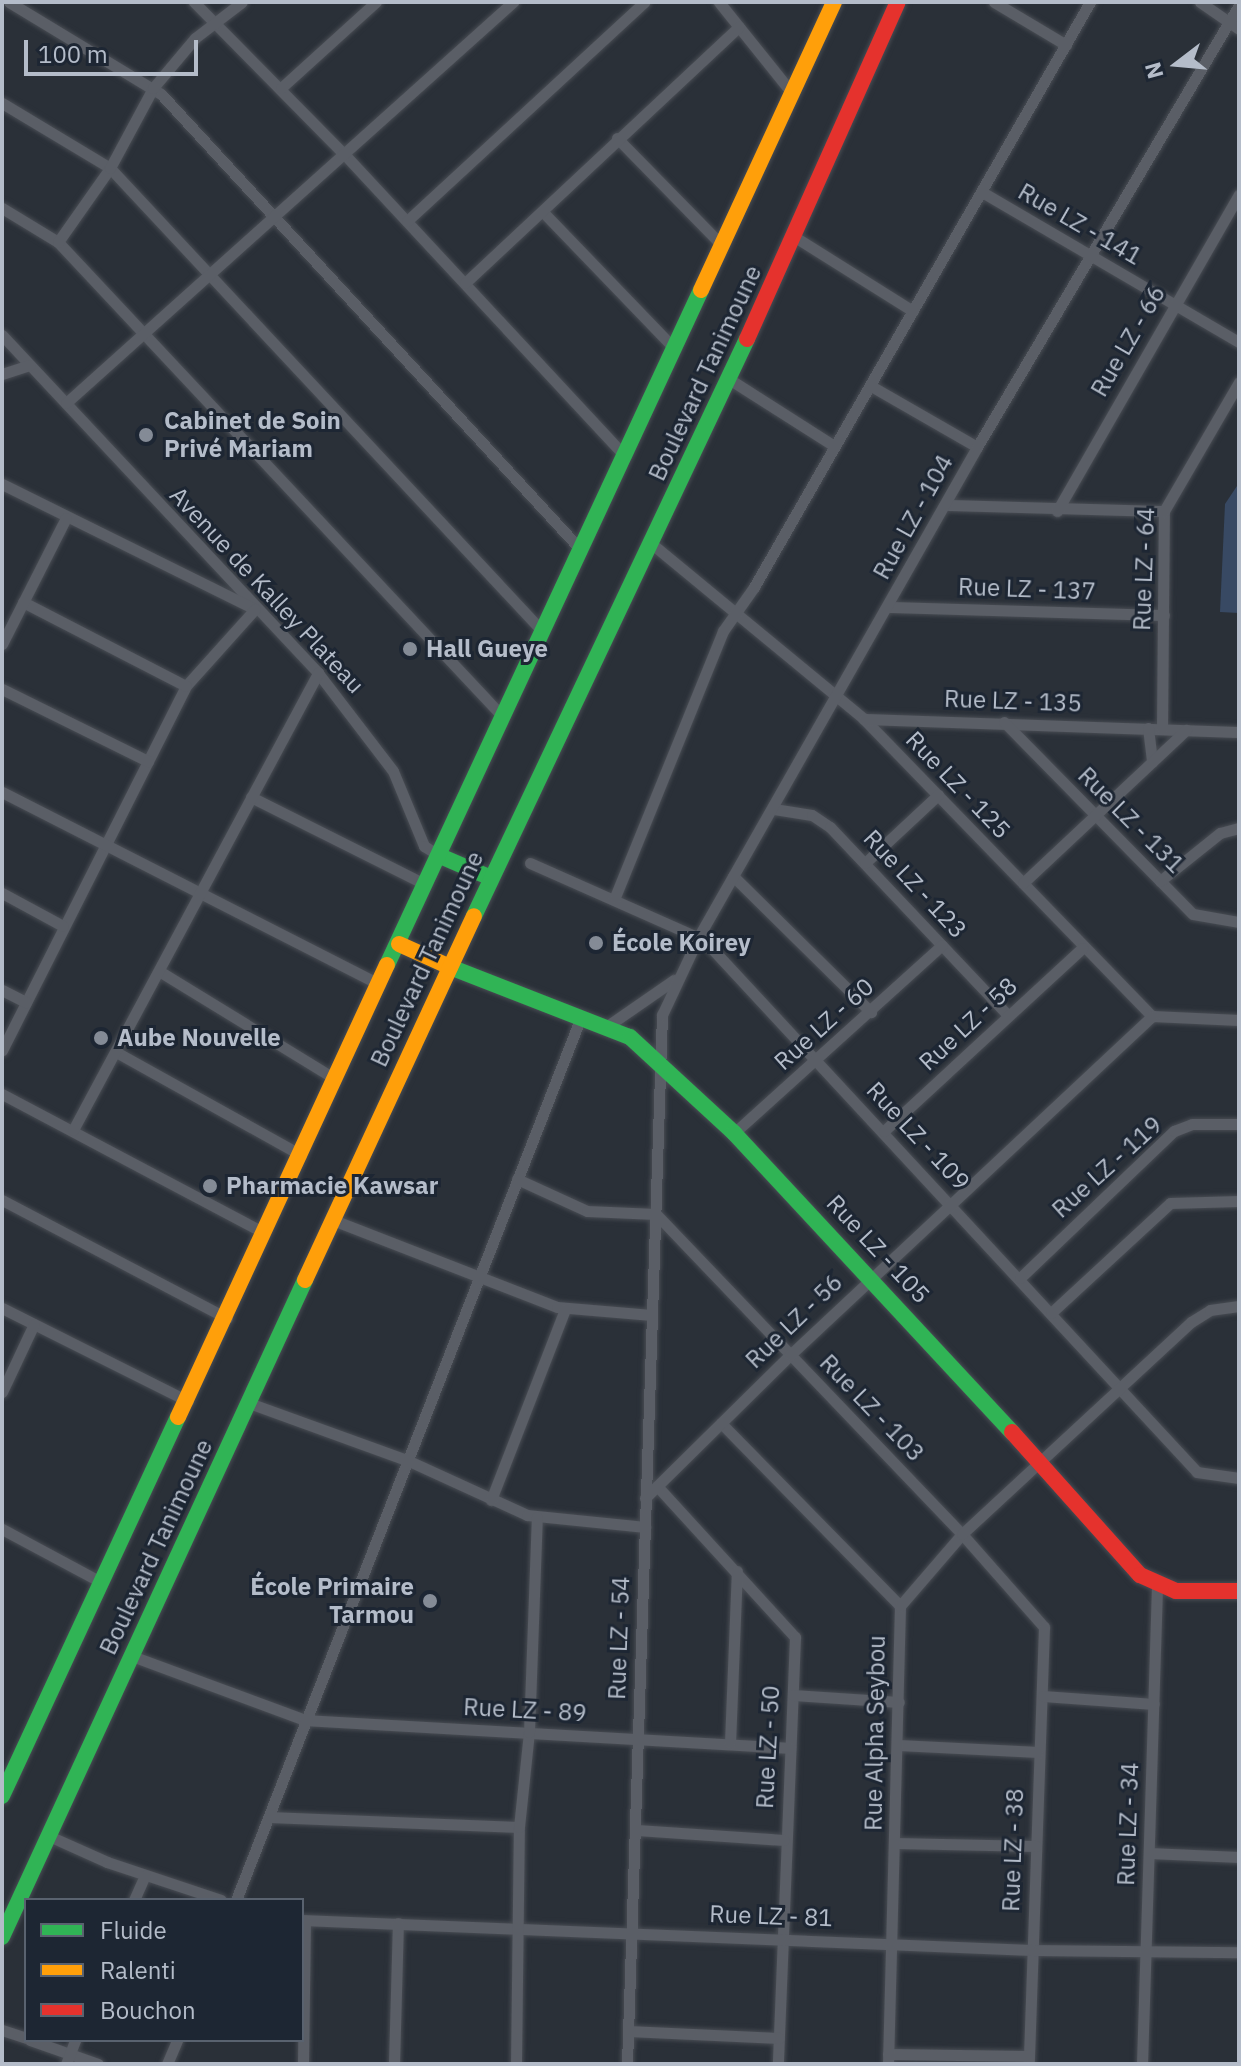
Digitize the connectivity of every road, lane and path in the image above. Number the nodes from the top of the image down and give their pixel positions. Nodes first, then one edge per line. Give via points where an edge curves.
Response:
1 (9, 2) edge
2 (194, 2) edge
3 (242, 2) edge
4 (376, 2) edge
5 (513, 2) edge
6 (644, 2) edge
7 (719, 2) edge
8 (834, 2) edge
9 (898, 2) edge
10 (994, 2) edge
11 (1090, 2) edge
12 (1200, 2) edge
13 (1239, 5) edge
14 (218, 22) junction
15 (1234, 26) edge
16 (739, 27) junction
17 (1066, 45) junction
18 (153, 88) junction
19 (281, 88) junction
20 (791, 92) junction
21 (2, 103) edge
22 (617, 138) junction
23 (346, 156) junction
24 (110, 168) junction
25 (982, 192) junction
26 (1239, 195) edge
27 (2, 208) edge
28 (543, 212) junction
29 (274, 221) junction
30 (407, 221) junction
31 (795, 237) junction
32 (58, 242) junction
33 (719, 242) junction
34 (1091, 257) junction
35 (210, 277) junction
36 (465, 283) junction
37 (1175, 304) junction
38 (913, 311) junction
39 (2, 335) edge
40 (144, 335) junction
41 (1239, 342) edge
42 (672, 346) junction
43 (30, 365) junction
44 (3, 376) edge
45 (729, 379) junction
46 (1239, 382) edge
47 (871, 386) junction
48 (66, 403) junction
49 (834, 446) junction
50 (977, 447) junction
51 (625, 456) junction
52 (2, 484) edge
53 (946, 505) junction
54 (1057, 511) junction
55 (1164, 511) junction
56 (66, 518) junction
57 (652, 544) junction
58 (581, 550) junction
59 (23, 602) junction
60 (888, 607) junction
61 (255, 609) junction
62 (734, 614) junction
63 (1164, 615) junction
64 (542, 631) junction
65 (2, 644) edge
66 (318, 673) junction
67 (186, 686) junction
68 (2, 689) edge
69 (835, 696) junction
70 (503, 717) junction
71 (864, 719) junction
72 (1004, 722) junction
73 (1148, 728) junction
74 (1162, 729) junction
75 (1186, 730) junction
76 (1239, 732) edge
77 (148, 761) junction
78 (1152, 762) junction
79 (2, 792) edge
80 (938, 795) junction
81 (251, 797) junction
82 (774, 809) junction
83 (1095, 816) junction
84 (1239, 828) edge
85 (106, 844) junction
86 (440, 856) junction
87 (530, 863) dead end
88 (865, 863) junction
89 (733, 876) junction
90 (491, 878) junction
91 (1160, 881) junction
92 (1023, 883) junction
93 (425, 884) junction
94 (2, 893) edge
95 (199, 893) junction
96 (615, 897) junction
97 (1239, 922) edge
98 (63, 926) junction
99 (699, 936) junction
100 (399, 944) junction
101 (942, 945) junction
102 (1082, 948) junction
103 (450, 967) junction
104 (159, 971) junction
105 (678, 977) junction
106 (380, 985) junction
107 (2, 990) edge
108 (26, 1002) junction
109 (871, 1012) junction
110 (1008, 1015) junction
111 (1152, 1016) junction
112 (581, 1017) junction
113 (1239, 1020) edge
114 (606, 1027) junction
115 (2, 1050) edge
116 (116, 1052) junction
117 (818, 1061) junction
118 (659, 1064) junction
119 (335, 1079) junction
120 (2, 1094) edge
121 (1239, 1124) edge
122 (73, 1130) junction
123 (884, 1131) junction
124 (734, 1133) junction
125 (301, 1155) junction
126 (517, 1179) junction
127 (2, 1200) edge
128 (1239, 1201) edge
129 (952, 1205) junction
130 (656, 1214) junction
131 (333, 1220) junction
132 (265, 1233) junction
133 (477, 1277) junction
134 (873, 1277) junction
135 (1020, 1278) junction
136 (1239, 1306) edge
137 (2, 1308) edge
138 (565, 1309) junction
139 (1051, 1313) junction
140 (652, 1315) junction
141 (228, 1318) junction
142 (34, 1324) junction
143 (790, 1355) junction
144 (1117, 1389) junction
145 (2, 1392) edge
146 (189, 1401) junction
147 (249, 1403) junction
148 (721, 1423) junction
149 (1039, 1459) junction
150 (409, 1461) junction
151 (1239, 1478) edge
152 (657, 1486) junction
153 (645, 1498) junction
154 (491, 1500) junction
155 (537, 1517) junction
156 (645, 1527) junction
157 (2, 1529) edge
158 (962, 1534) junction
159 (737, 1571) junction
160 (101, 1582) junction
161 (1157, 1586) junction
162 (1239, 1591) edge
163 (900, 1606) junction
164 (1046, 1638) joint
165 (132, 1656) junction
166 (793, 1695) junction
167 (1043, 1696) junction
168 (899, 1702) junction
169 (1154, 1704) junction
170 (305, 1720) junction
171 (529, 1732) junction
172 (638, 1738) junction
173 (730, 1743) junction
174 (899, 1745) junction
175 (790, 1748) junction
176 (1038, 1752) junction
177 (3, 1792) edge
178 (269, 1817) junction
179 (519, 1827) junction
180 (637, 1830) junction
181 (49, 1836) junction
182 (784, 1840) junction
183 (895, 1843) junction
184 (1036, 1846) junction
185 (1149, 1853) junction
186 (1239, 1857) edge
187 (145, 1875) junction
188 (135, 1898) edge
189 (215, 1898) edge
190 (237, 1898) edge
191 (304, 1920) edge
192 (398, 1923) junction
193 (517, 1927) junction
194 (632, 1932) junction
195 (2, 1937) edge
196 (782, 1939) junction
197 (891, 1943) junction
198 (1146, 1949) junction
199 (1031, 1950) junction
200 (1239, 1952) edge
201 (2, 2030) edge
202 (628, 2031) junction
203 (24, 2038) edge
204 (779, 2038) junction
205 (34, 2042) edge
206 (176, 2042) edge
207 (303, 2042) edge
208 (68, 2059) edge
209 (888, 2059) edge
210 (1029, 2060) edge
211 (98, 2064) edge
212 (167, 2064) edge
213 (303, 2064) edge
214 (394, 2064) edge
215 (516, 2064) edge
216 (627, 2064) edge
217 (778, 2064) edge
218 (1142, 2064) edge

1 - 18 street
2 - 14 street
3 - 14 street
4 - 19 street
5 - 23 street
6 - 30 street
7 - 16 street
8 - 20 main road, Boulevard Tanimoune
9 - 31 main road, Boulevard Tanimoune
10 - 17 street
11 - 17 street
12 - 15 street
13 - 15 street, Rue LZ - 104
14 - 18 street via 195,38
14 - 19 street
15 - 34 street, Rue LZ - 104
16 - 20 street
16 - 22 street
17 - 25 street
18 - 24 street
18 - 29 street
19 - 23 street
20 - 33 main road, Boulevard Tanimoune
21 - 24 street
22 - 28 street
22 - 33 street
23 - 29 street
23 - 30 street
24 - 32 street
24 - 35 street
25 - 34 street, Rue LZ - 141
25 - 38 street
26 - 37 street, Rue LZ - 66
27 - 32 street
28 - 36 street
28 - 42 street
29 - 35 street
29 - 58 street
30 - 36 street
31 - 38 street
31 - 45 main road, Boulevard Tanimoune
32 - 40 street
33 - 42 main road, Boulevard Tanimoune
34 - 37 street, Rue LZ - 141
34 - 50 street, Rue LZ - 104
35 - 40 street
35 - 64 street
36 - 51 street
37 - 41 street, Rue LZ - 141
37 - 54 street, Rue LZ - 66
38 - 47 street
39 - 43 street, Avenue de Kalley Plateau
40 - 48 street
40 - 70 street
42 - 51 main road, Boulevard Tanimoune
43 - 44 street
43 - 48 street, Avenue de Kalley Plateau
45 - 49 street
45 - 57 main road, Boulevard Tanimoune
46 - 55 street, Rue LZ - 64
47 - 49 street
47 - 50 street
48 - 61 street, Avenue de Kalley Plateau
49 - 62 street
50 - 53 street, Rue LZ - 104
51 - 58 main road, Boulevard Tanimoune
52 - 56 street
53 - 54 street
53 - 60 street, Rue LZ - 104
54 - 55 street
55 - 63 street, Rue LZ - 64
56 - 59 street
56 - 61 street
57 - 62 street, Rue LZ - 125
57 - 90 main road, Boulevard Tanimoune
58 - 64 main road, Boulevard Tanimoune
59 - 65 street
59 - 67 street
60 - 63 street, Rue LZ - 137
60 - 69 street, Rue LZ - 104
61 - 66 street, Avenue de Kalley Plateau
61 - 67 street
62 - 69 street, Rue LZ - 125
62 - 96 street
63 - 74 street, Rue LZ - 64
64 - 70 main road, Boulevard Tanimoune
66 - 81 street
66 - 86 street, Avenue de Kalley Plateau via 393,771 424,846
67 - 77 street
68 - 77 street
69 - 71 street, Rue LZ - 125
69 - 82 street, Rue LZ - 104
70 - 86 main road, Boulevard Tanimoune
71 - 72 street, Rue LZ - 135
71 - 80 street, Rue LZ - 125
72 - 73 street, Rue LZ - 135
72 - 83 street, Rue LZ - 131
73 - 74 street, Rue LZ - 135
73 - 78 street
74 - 75 street, Rue LZ - 135
75 - 76 street, Rue LZ - 135
75 - 78 street
77 - 85 street
78 - 83 street
79 - 85 street
80 - 88 street
80 - 92 street, Rue LZ - 125
81 - 93 street
81 - 95 street
82 - 88 street, Rue LZ - 123 via 821,819
82 - 89 street, Rue LZ - 104
83 - 91 street, Rue LZ - 131
83 - 92 street
84 - 91 street via 1220,833
85 - 95 street
85 - 98 street
86 - 90 main road
86 - 93 main road, Boulevard Tanimoune
87 - 96 street, Rue LZ - 109
88 - 101 street, Rue LZ - 123
89 - 99 street, Rue LZ - 104
89 - 109 street
90 - 103 main road, Boulevard Tanimoune
91 - 97 street, Rue LZ - 131 via 1193,914
92 - 102 street, Rue LZ - 125
93 - 100 main road, Boulevard Tanimoune
94 - 98 street
95 - 104 street
95 - 106 street
96 - 99 street, Rue LZ - 109
98 - 108 street
99 - 105 street, Rue LZ - 104
99 - 117 street, Rue LZ - 109
100 - 103 main road, Rue LZ - 105
100 - 106 main road, Boulevard Tanimoune
101 - 109 street, Rue LZ - 60
101 - 110 street, Rue LZ - 123
102 - 110 street, Rue LZ - 58
102 - 111 street, Rue LZ - 125
103 - 112 main road, Rue LZ - 105
103 - 131 main road, Boulevard Tanimoune
104 - 116 street
104 - 119 street
105 - 114 street
105 - 118 street, Rue LZ - 104 via 662,1015
106 - 119 main road, Boulevard Tanimoune
107 - 108 street
108 - 115 street
109 - 117 street, Rue LZ - 60
110 - 123 street, Rue LZ - 58
111 - 113 street
111 - 129 street, Rue LZ - 56
112 - 114 main road, Rue LZ - 105
112 - 126 street
114 - 118 main road, Rue LZ - 105 via 630,1037
116 - 122 street
116 - 125 street
117 - 123 street, Rue LZ - 109
117 - 124 street, Rue LZ - 60
118 - 124 main road, Rue LZ - 105
118 - 130 street, Rue LZ - 104
119 - 125 main road, Boulevard Tanimoune
120 - 122 street
121 - 135 street, Rue LZ - 119 via 1192,1124 1174,1131
122 - 132 street
123 - 129 street, Rue LZ - 109
124 - 134 main road, Rue LZ - 105
125 - 132 main road, Boulevard Tanimoune
126 - 130 street via 587,1211
126 - 133 street
127 - 141 street
128 - 139 street via 1170,1203
129 - 134 street, Rue LZ - 56
129 - 135 street, Rue LZ - 109
130 - 140 street, Rue LZ - 54
130 - 143 street, Rue LZ - 103
131 - 133 street
131 - 147 main road, Boulevard Tanimoune
132 - 141 main road, Boulevard Tanimoune
133 - 138 street
133 - 150 street
134 - 143 street, Rue LZ - 56
134 - 149 main road, Rue LZ - 105
135 - 139 street, Rue LZ - 109
136 - 144 street, Rue Alpha Seybou via 1210,1310 1191,1322
137 - 142 street
138 - 140 street
138 - 154 street
139 - 144 street, Rue LZ - 109
140 - 153 street, Rue LZ - 54
141 - 146 main road, Boulevard Tanimoune
142 - 145 street
142 - 146 street
143 - 148 street, Rue LZ - 56
143 - 158 street, Rue LZ - 103
144 - 149 street, Rue Alpha Seybou
144 - 151 street, Rue LZ - 109 via 1197,1472
146 - 160 main road, Boulevard Tanimoune
147 - 150 street
147 - 165 main road, Boulevard Tanimoune
148 - 152 street, Rue LZ - 56
148 - 163 street
149 - 158 street, Rue Alpha Seybou
149 - 161 main road, Rue LZ - 105 via 1140,1575
150 - 154 street
150 - 170 street
152 - 153 street, Rue LZ - 56
152 - 159 street, Rue LZ - 50
153 - 156 street, Rue LZ - 54
154 - 155 street
155 - 156 street
155 - 171 street
156 - 172 street, Rue LZ - 54
157 - 160 street
158 - 163 street, Rue Alpha Seybou
158 - 164 street, Rue LZ - 103 via 1038,1616
159 - 166 street, Rue LZ - 50 via 795,1637
159 - 173 street
160 - 177 main road, Boulevard Tanimoune
161 - 162 main road
161 - 169 street, Rue LZ - 34
163 - 168 street, Rue Alpha Seybou
164 - 167 street, Rue LZ - 38
165 - 170 street, Rue LZ - 89
165 - 181 main road, Boulevard Tanimoune
166 - 168 street
166 - 175 street, Rue LZ - 50
167 - 169 street
167 - 176 street, Rue LZ - 38
168 - 174 street, Rue Alpha Seybou
169 - 185 street, Rue LZ - 34
170 - 171 street, Rue LZ - 89
170 - 178 street
171 - 172 street, Rue LZ - 89
171 - 179 street
172 - 173 street, Rue LZ - 89
172 - 180 street, Rue LZ - 54
173 - 175 street, Rue LZ - 89
174 - 176 street
174 - 183 street, Rue Alpha Seybou
175 - 182 street, Rue LZ - 50
176 - 184 street, Rue LZ - 38
178 - 179 street
178 - 190 street
179 - 193 street
180 - 182 street
180 - 194 street, Rue LZ - 54
181 - 187 street
181 - 195 main road, Boulevard Tanimoune
182 - 196 street, Rue LZ - 50
183 - 184 street
183 - 197 street, Rue Alpha Seybou
184 - 199 street, Rue LZ - 38
185 - 186 street
185 - 198 street, Rue LZ - 34
187 - 188 street
187 - 189 street
191 - 192 street, Rue LZ - 81
192 - 193 street, Rue LZ - 81
192 - 214 street
193 - 194 street, Rue LZ - 81
193 - 215 street
194 - 196 street, Rue LZ - 81
194 - 202 street, Rue LZ - 54
196 - 197 street, Rue LZ - 81
196 - 204 street, Rue LZ - 50
197 - 199 street, Rue LZ - 81
197 - 209 street, Rue Alpha Seybou
198 - 199 street, Rue LZ - 81
198 - 200 street, Rue LZ - 81
198 - 218 street, Rue LZ - 34
199 - 210 street, Rue LZ - 38
201 - 203 street
202 - 204 street
202 - 216 street, Rue LZ - 54
204 - 217 street, Rue LZ - 50
205 - 208 street
206 - 212 street
207 - 213 street
208 - 211 street
209 - 210 street

